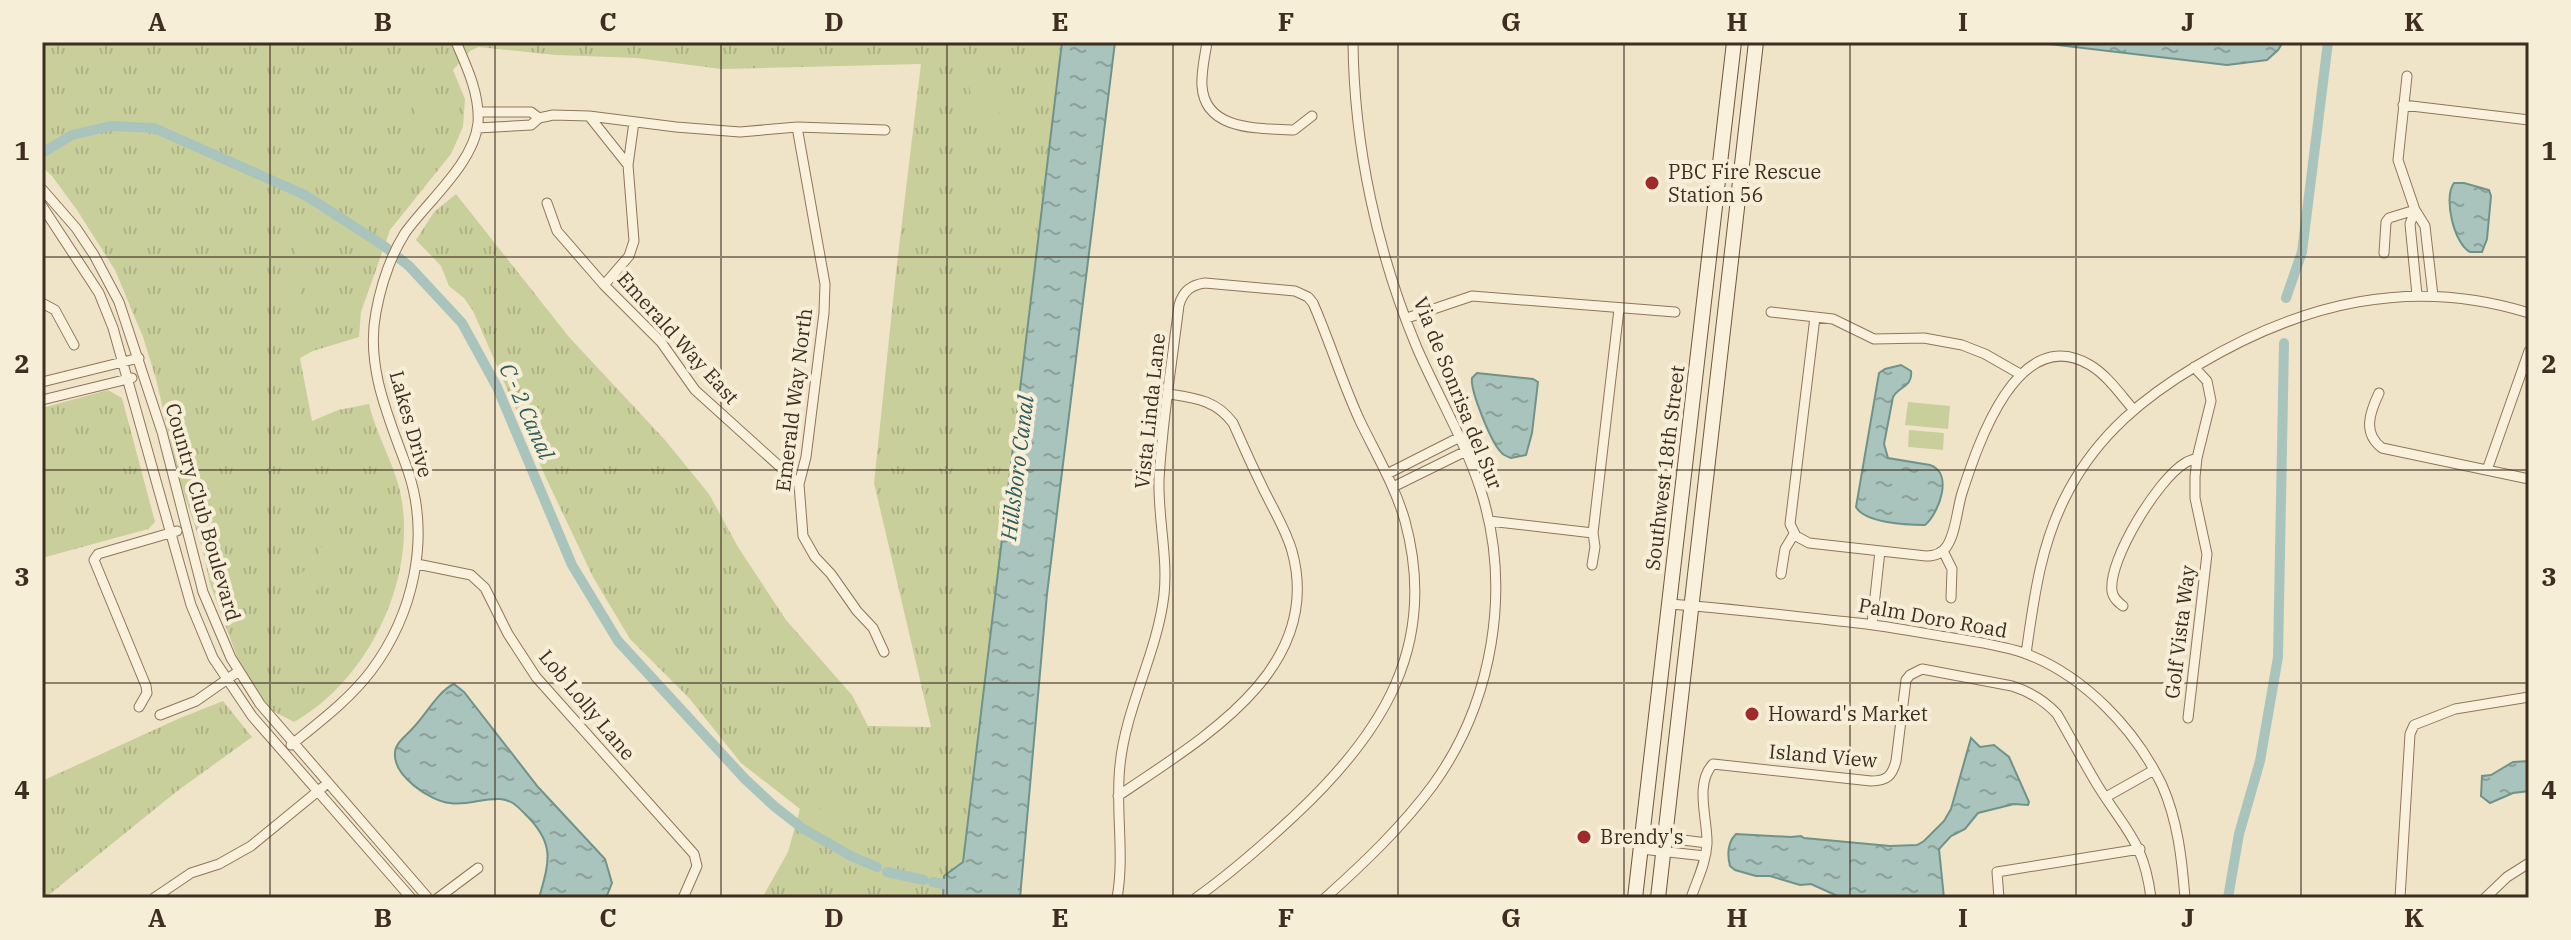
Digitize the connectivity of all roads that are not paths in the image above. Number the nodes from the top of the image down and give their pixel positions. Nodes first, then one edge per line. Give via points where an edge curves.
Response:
1 (456, 42) edge
2 (1207, 42) edge
3 (1353, 42) edge
4 (1734, 42) edge
5 (1756, 42) edge
6 (2407, 76) dead end
7 (2403, 105) junction
8 (478, 112) junction
9 (589, 116) junction
10 (1312, 116) dead end
11 (539, 118) junction
12 (2529, 120) edge
13 (634, 122) junction
14 (797, 127) junction
15 (477, 128) junction
16 (885, 130) dead end
17 (628, 165) junction
18 (44, 190) edge
19 (547, 203) dead end
20 (42, 206) edge
21 (2415, 210) junction
22 (2384, 253) dead end
23 (604, 285) junction
24 (111, 286) junction
25 (99, 293) junction
26 (2417, 295) junction
27 (2433, 296) junction
28 (42, 303) edge
29 (1619, 309) junction
30 (1675, 312) dead end
31 (1771, 312) dead end
32 (2529, 313) edge
33 (1815, 317) junction
34 (1407, 318) junction
35 (74, 345) dead end
36 (2529, 351) edge
37 (139, 358) junction
38 (124, 361) junction
39 (2194, 367) junction
40 (144, 374) junction
41 (2020, 374) junction
42 (129, 379) junction
43 (42, 382) edge
44 (2379, 393) dead end
45 (1169, 394) junction
46 (42, 400) edge
47 (2133, 409) junction
48 (1460, 437) junction
49 (1466, 451) junction
50 (2197, 458) junction
51 (2487, 470) junction
52 (1387, 474) junction
53 (2529, 479) edge
54 (799, 484) junction
55 (1393, 487) junction
56 (1489, 521) junction
57 (185, 528) junction
58 (171, 533) junction
59 (1593, 533) junction
60 (1794, 534) junction
61 (1880, 551) junction
62 (1943, 551) junction
63 (417, 564) junction
64 (1592, 565) dead end
65 (1781, 574) dead end
66 (1951, 598) dead end
67 (1669, 604) junction
68 (1691, 606) junction
69 (2123, 606) dead end
70 (1872, 624) junction
71 (884, 652) dead end
72 (2026, 654) junction
73 (239, 671) junction
74 (226, 681) junction
75 (2529, 697) edge
76 (139, 707) dead end
77 (160, 715) dead end
78 (2188, 718) dead end
79 (293, 743) junction
80 (284, 752) junction
81 (2154, 770) junction
82 (328, 782) junction
83 (318, 791) junction
84 (1118, 796) junction
85 (2106, 797) junction
86 (1642, 842) junction
87 (1707, 843) junction
88 (1664, 844) junction
89 (2140, 849) junction
90 (1705, 856) junction
91 (2529, 863) edge
92 (478, 868) dead end
93 (154, 898) edge
94 (411, 898) edge
95 (428, 898) edge
96 (438, 898) edge
97 (683, 898) edge
98 (1117, 898) edge
99 (1196, 898) edge
100 (1325, 898) edge
101 (1635, 898) edge
102 (1658, 898) edge
103 (1691, 898) edge
104 (1999, 898) edge
105 (2151, 898) edge
106 (2185, 898) edge
107 (2400, 898) edge
108 (2485, 898) edge

1 - 8 street, Lakes Drive
2 - 10 street via 1203,93 1219,118 1239,126 1294,130
3 - 34 street, Via de Sonrisa del Sur via 1369,186
4 - 67 main road, Southwest 18th Street
5 - 68 main road, Southwest 18th Street
6 - 7 street
7 - 12 street
7 - 21 street via 2398,160
8 - 11 street via 531,112
8 - 15 street, Lakes Drive
9 - 11 street
9 - 13 street
9 - 17 street
11 - 15 street via 531,125
13 - 14 street via 740,132
13 - 17 street
14 - 16 street
14 - 54 street, Emerald Way North via 825,284
15 - 63 street, Lakes Drive via 451,178 404,235 385,274 375,315 374,352 382,400 409,474 417,515
17 - 23 street via 634,241 629,256
18 - 24 street, Country Club Boulevard via 76,228
19 - 23 street, Emerald Way East via 557,231
20 - 25 street, Country Club Boulevard
21 - 22 street via 2386,222
21 - 26 street via 2410,224
21 - 27 street via 2425,226
23 - 54 street, Emerald Way East via 661,342 695,390
24 - 25 street
24 - 37 street, Country Club Boulevard
25 - 38 street, Country Club Boulevard
26 - 27 street
26 - 39 street via 2317,311 2251,335
27 - 32 street
28 - 35 street via 55,310
29 - 30 street
29 - 34 street via 1472,296
29 - 59 street
31 - 33 street
33 - 41 street via 1840,321 1874,339 1924,338 1962,345
33 - 60 street via 1792,497
34 - 48 street, Via de Sonrisa del Sur
36 - 51 street
37 - 38 street
37 - 40 street, Country Club Boulevard
38 - 42 street, Country Club Boulevard
38 - 43 street
39 - 47 street
39 - 50 street, Golf Vista Way via 2211,394
40 - 42 street
40 - 57 street, Country Club Boulevard
41 - 47 street via 2045,359 2081,360
41 - 62 street via 1981,441
42 - 46 street
42 - 58 street, Country Club Boulevard
44 - 51 street via 2369,430 2382,448
45 - 52 street, Vista Linda Lane via 1179,305 1191,287 1205,283 1302,293 1313,303
45 - 84 street, Vista Linda Lane via 1159,483 1164,595 1129,712
45 - 84 street via 1206,401 1233,423 1291,547 1297,600 1289,637 1261,683 1208,733
47 - 72 street via 2094,450 2055,518 2040,565
48 - 49 street, Via de Sonrisa del Sur
48 - 52 street
49 - 55 street
49 - 56 street, Via de Sonrisa del Sur
50 - 69 street via 2173,474 2136,521 2111,589
50 - 78 street, Golf Vista Way via 2195,498 2207,554
51 - 53 street
52 - 55 street, Vista Linda Lane
54 - 71 street, Emerald Way North via 803,536 873,628
55 - 99 street, Vista Linda Lane via 1409,538 1414,592 1410,638 1394,690 1367,737 1335,776 1253,855
56 - 59 street
56 - 100 street, Via de Sonrisa del Sur via 1494,621 1471,715 1450,759 1418,804
57 - 58 street
57 - 73 street, Country Club Boulevard via 213,620
58 - 74 street, Country Club Boulevard via 202,635
58 - 76 street via 98,554 94,560 146,686
59 - 64 street
60 - 61 street via 1809,543
60 - 65 street
61 - 62 street via 1926,556
61 - 70 street
62 - 66 street via 1952,569
63 - 79 street, Lakes Drive via 397,633 329,713
63 - 97 street, Lob Lolly Lane via 471,575 485,588 536,677 694,854 697,866
67 - 68 street, Palm Doro Road
67 - 86 main road, Southwest 18th Street
68 - 70 street, Palm Doro Road
68 - 88 main road, Southwest 18th Street
70 - 72 street, Palm Doro Road
72 - 81 street, Palm Doro Road via 2072,678 2101,702
73 - 74 street
73 - 79 street, Country Club Boulevard
74 - 77 street via 196,701
74 - 80 street, Country Club Boulevard
75 - 107 street via 2455,709 2414,725
79 - 80 street, Lakes Drive
79 - 82 street, Country Club Boulevard
80 - 83 street, Country Club Boulevard
81 - 85 street
81 - 106 street, Palm Doro Road via 2175,824
82 - 83 street
82 - 95 street, Country Club Boulevard
83 - 93 street via 251,846 191,873
83 - 94 street, Country Club Boulevard
84 - 98 street, Vista Linda Lane
85 - 87 street, Island View via 2057,714 2037,696 2012,686 1922,669 1906,680 1896,761 1887,779 1713,764 1704,794
85 - 89 street, Island View
86 - 88 street
86 - 101 main road, Southwest 18th Street
87 - 88 street
87 - 90 street, Island View
88 - 90 street
88 - 102 main road, Southwest 18th Street
89 - 104 street via 1997,872
89 - 105 street, Island View
90 - 103 street, Island View
91 - 108 street
92 - 96 street

